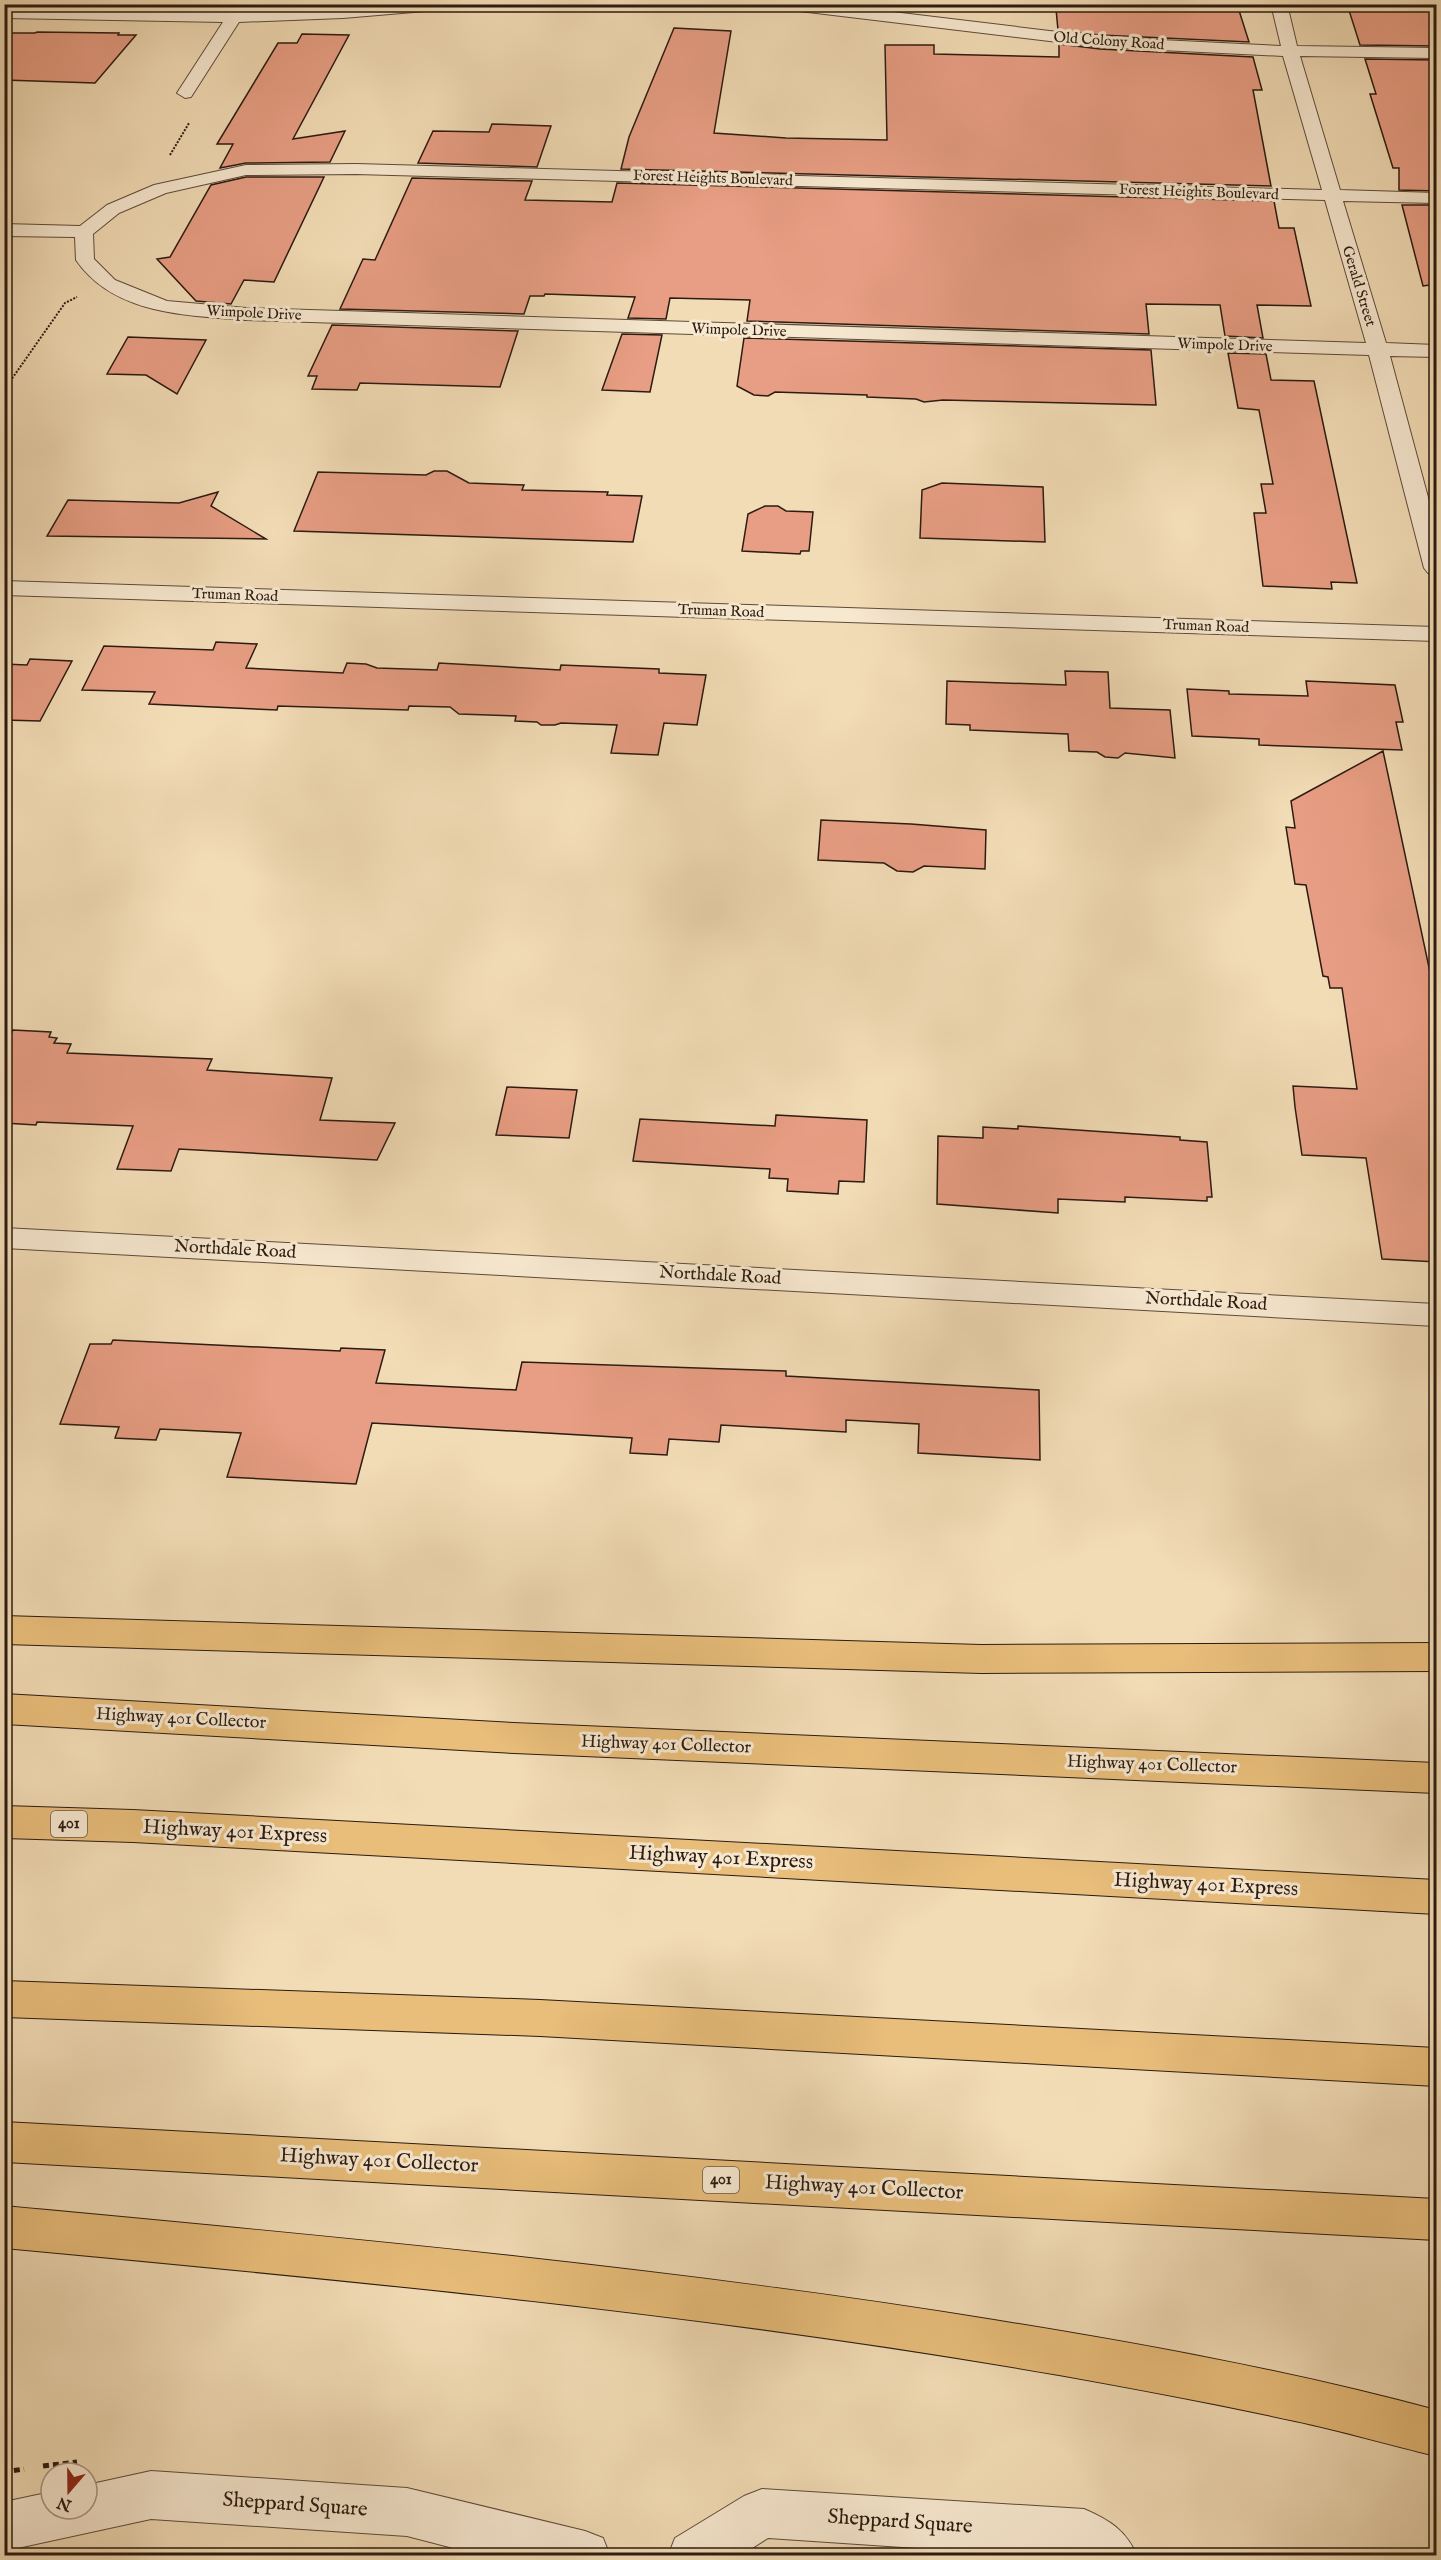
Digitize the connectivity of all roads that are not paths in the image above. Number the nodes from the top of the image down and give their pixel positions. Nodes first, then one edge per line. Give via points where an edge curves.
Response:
1 (449, 4) edge
2 (783, 4) edge
3 (1279, 4) edge
4 (238, 11) edge
5 (4, 13) edge
6 (1290, 51) junction
7 (1437, 53) edge
8 (185, 93) road end
9 (1332, 195) junction
10 (1437, 198) edge
11 (4, 230) edge
12 (84, 232) junction
13 (1378, 350) junction
14 (1437, 351) edge
15 (1437, 568) edge
16 (4, 588) edge
17 (1437, 634) edge
18 (4, 1238) edge
19 (1437, 1315) edge
20 (4, 1630) edge
21 (1437, 1657) edge
22 (4, 1709) edge
23 (1437, 1778) edge
24 (4, 1815) edge
25 (4, 1822) edge
26 (133, 1826) junction
27 (1437, 1897) edge
28 (4, 1999) edge
29 (1437, 2067) edge
30 (4, 2142) edge
31 (1437, 2220) edge
32 (4, 2227) edge
33 (1437, 2433) edge
34 (4, 2527) edge
35 (585, 2556) edge
36 (693, 2556) edge
37 (1112, 2556) edge

1 - 4 street via 343,13
2 - 6 street, Old Colony Road via 1100,42
3 - 6 street, Gerald Street
4 - 5 street
4 - 8 street
6 - 7 street, Old Colony Road
6 - 9 street, Gerald Street
9 - 10 street, Forest Heights Boulevard
9 - 12 street, Forest Heights Boulevard via 356,169 246,170 160,189 113,209
9 - 13 street, Gerald Street
11 - 12 street
12 - 13 street, Wimpole Drive via 85,260 108,284 163,307 246,314
13 - 14 street, Wimpole Drive
13 - 15 street, Gerald Street
16 - 17 street, Truman Road
18 - 19 street, Northdale Road
20 - 21 highway via 981,1659
22 - 23 highway, Highway 401 Collector via 514,1738
24 - 26 highway
25 - 26 highway, Highway 401 Express / 401
26 - 27 highway, Highway 401 Express / 401
28 - 29 highway via 540,2019
30 - 31 highway, Highway 401 Collector / 401
32 - 33 highway via 485,2274 939,2332 1301,2399
34 - 35 street, Sheppard Square via 151,2496 407,2512
36 - 37 street, Sheppard Square via 762,2513 1084,2534

